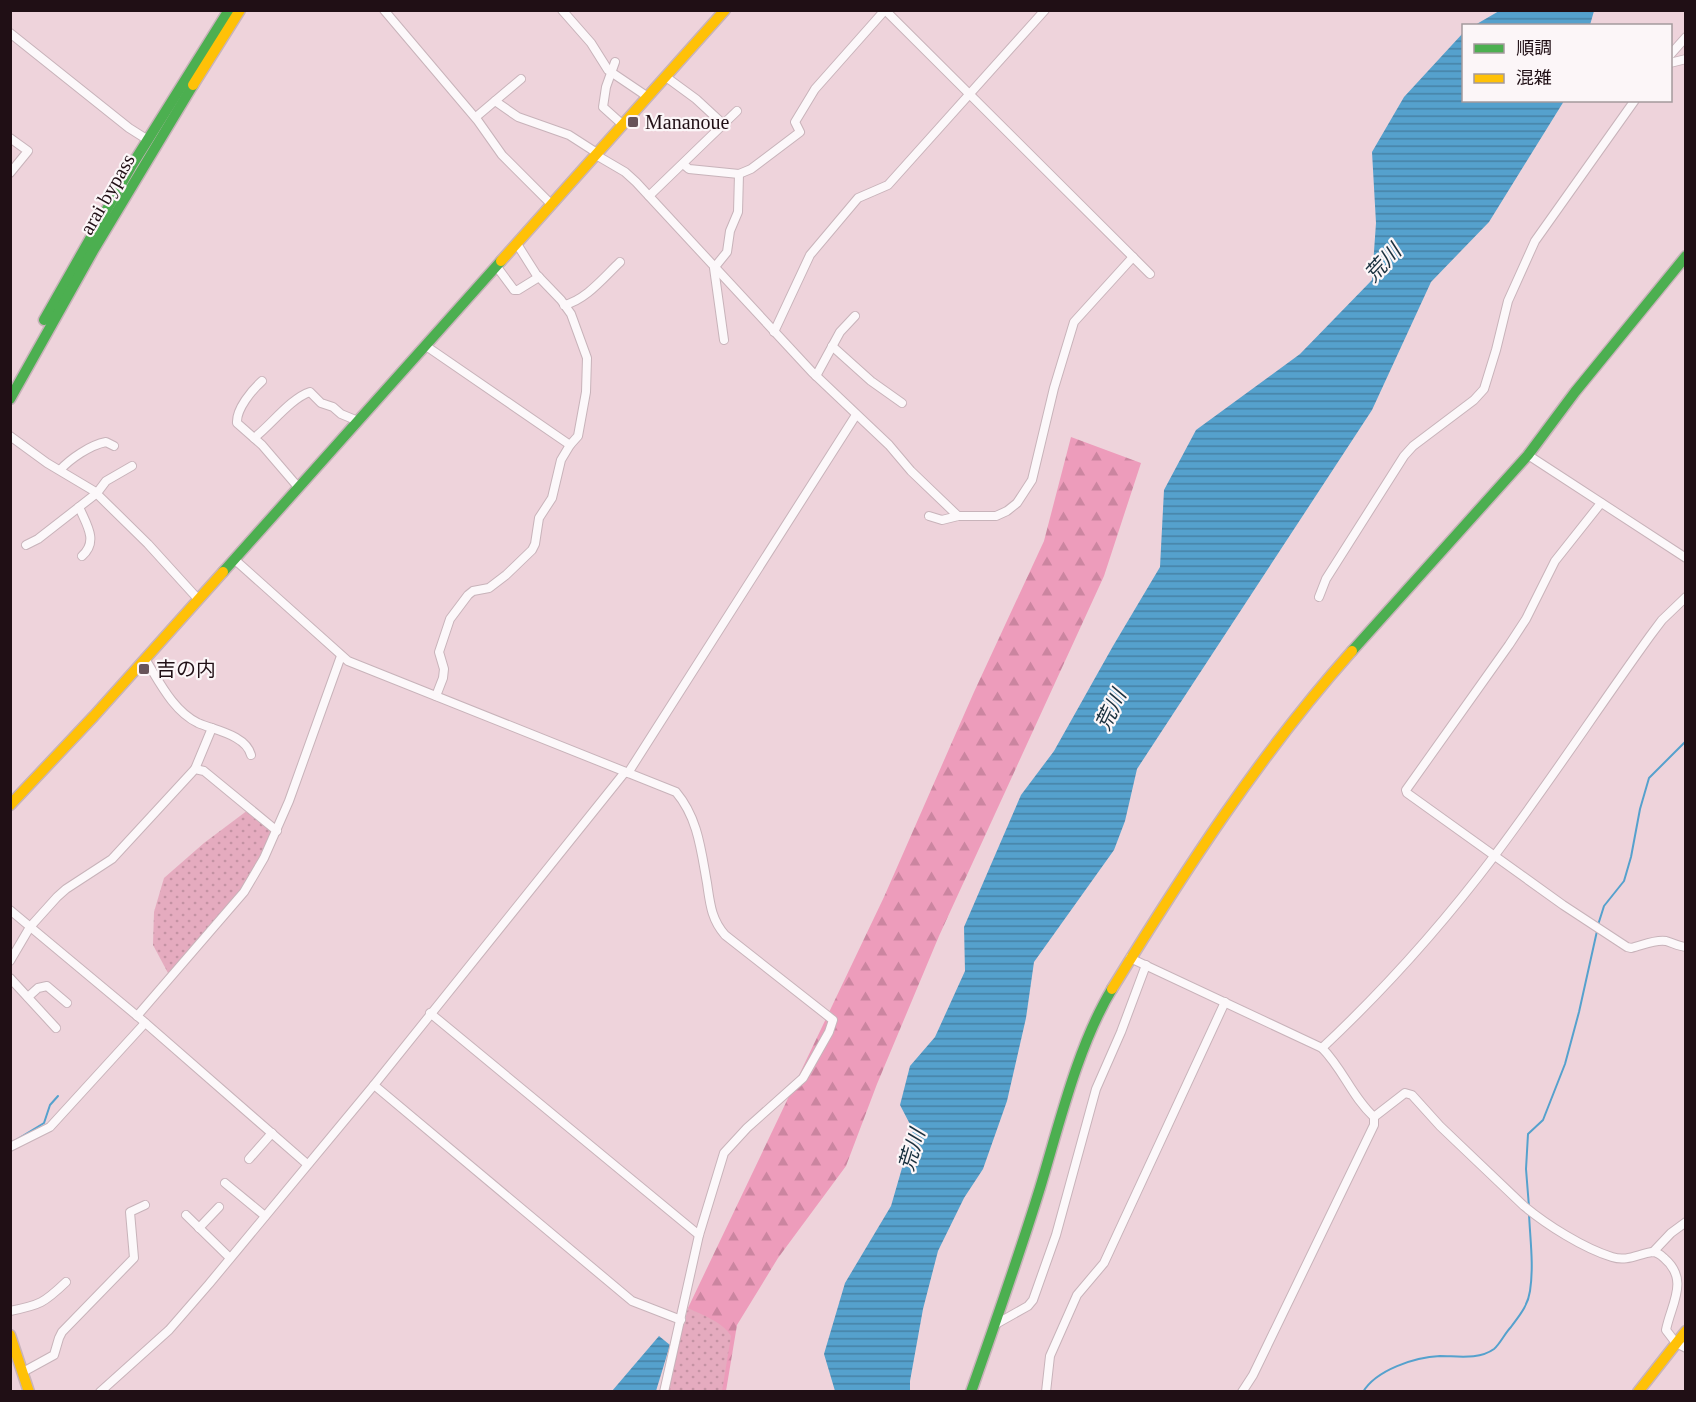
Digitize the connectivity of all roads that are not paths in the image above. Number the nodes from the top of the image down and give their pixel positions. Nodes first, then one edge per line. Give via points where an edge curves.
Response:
1 (229, 10) edge
2 (240, 10) edge
3 (384, 10) edge
4 (562, 10) edge
5 (725, 10) edge
6 (885, 10) edge
7 (1045, 10) edge
8 (10, 33) edge
9 (1686, 37) edge
10 (1672, 54) edge
11 (615, 62) dead end
12 (611, 73) junction
13 (666, 76) junction
14 (521, 79) dead end
15 (970, 94) junction
16 (648, 97) junction
17 (495, 101) junction
18 (1634, 102) edge
19 (737, 111) dead end
20 (476, 117) junction
21 (723, 124) junction
22 (623, 125) junction
23 (10, 138) edge
24 (148, 140) junction
25 (597, 154) junction
26 (683, 164) junction
27 (10, 173) edge
28 (739, 174) junction
29 (649, 196) junction
30 (552, 205) junction
31 (517, 244) junction
32 (1686, 256) edge
33 (1133, 257) junction
34 (620, 262) dead end
35 (497, 267) junction
36 (714, 268) junction
37 (1150, 274) dead end
38 (539, 277) junction
39 (564, 305) junction
40 (855, 316) dead end
41 (774, 333) junction
42 (724, 340) dead end
43 (426, 346) junction
44 (832, 346) junction
45 (816, 376) junction
46 (10, 379) edge
47 (262, 381) dead end
48 (10, 399) edge
49 (902, 403) dead end
50 (856, 415) junction
51 (358, 421) junction
52 (10, 436) edge
53 (254, 438) junction
54 (570, 445) junction
55 (114, 446) dead end
56 (1528, 455) junction
57 (132, 466) dead end
58 (60, 470) junction
59 (298, 487) junction
60 (97, 493) junction
61 (1601, 503) junction
62 (79, 507) junction
63 (929, 516) dead end
64 (958, 516) junction
65 (26, 545) dead end
66 (82, 556) dead end
67 (234, 558) junction
68 (1686, 558) edge
69 (1319, 597) dead end
70 (1686, 597) edge
71 (198, 599) junction
72 (341, 656) junction
73 (144, 659) junction
74 (436, 696) junction
75 (212, 728) junction
76 (251, 755) dead end
77 (195, 770) junction
78 (627, 772) junction
79 (10, 805) edge
80 (277, 831) junction
81 (1494, 856) junction
82 (10, 910) edge
83 (30, 927) junction
84 (1686, 947) edge
85 (1130, 958) junction
86 (10, 961) edge
87 (1146, 965) junction
88 (10, 978) edge
89 (28, 997) junction
90 (1225, 1002) junction
91 (67, 1003) dead end
92 (430, 1012) junction
93 (137, 1016) junction
94 (145, 1023) junction
95 (56, 1028) dead end
96 (1322, 1048) junction
97 (374, 1085) junction
98 (1374, 1116) junction
99 (272, 1133) junction
100 (10, 1147) edge
101 (249, 1159) dead end
102 (307, 1164) junction
103 (225, 1183) dead end
104 (145, 1205) dead end
105 (219, 1207) dead end
106 (186, 1215) dead end
107 (265, 1216) junction
108 (1686, 1222) edge
109 (199, 1228) junction
110 (699, 1235) junction
111 (1653, 1252) junction
112 (230, 1258) junction
113 (66, 1282) dead end
114 (10, 1311) edge
115 (681, 1320) junction
116 (996, 1324) junction
117 (1686, 1331) edge
118 (10, 1335) edge
119 (1681, 1346) edge
120 (13, 1350) edge
121 (23, 1372) junction
122 (29, 1392) edge
123 (100, 1392) edge
124 (664, 1392) edge
125 (971, 1392) edge
126 (1046, 1392) edge
127 (1242, 1392) edge
128 (1638, 1392) edge

1 - 24 main road, arai bypass
2 - 48 main road, arai bypass via 134,181
3 - 20 street
4 - 12 street via 591,42
5 - 13 main road
6 - 15 street
6 - 28 street via 815,89 795,122 800,132
7 - 15 street
8 - 24 street
9 - 10 street
11 - 12 street
12 - 16 street
12 - 22 street via 603,107
13 - 16 main road
13 - 21 street
14 - 17 street
15 - 33 street
15 - 41 street via 888,185 858,198 821,240 810,255
16 - 22 main road
17 - 20 street
17 - 25 street via 519,117 569,135
18 - 69 street via 1535,241 1508,301 1484,389 1404,456 1326,579
19 - 21 street
20 - 30 street via 502,155
21 - 26 street
22 - 25 main road
23 - 27 street via 28,151
24 - 46 main road, arai bypass
25 - 29 street via 626,172
25 - 30 main road
26 - 28 street via 689,169
26 - 29 street
28 - 36 street via 738,212 727,252
29 - 36 street
30 - 31 main road
31 - 35 main road
31 - 38 street
32 - 56 main road via 1615,340
33 - 37 street
33 - 64 street via 1074,322 1053,388 1032,480 1025,492 1017,503 996,516
34 - 39 street via 574,303
35 - 38 street via 514,290
35 - 43 main road
36 - 41 street
36 - 42 street
38 - 39 street
39 - 54 street via 587,358 578,436
40 - 44 street
41 - 45 street
43 - 51 main road
43 - 54 street
44 - 45 street
44 - 49 street
45 - 50 street
47 - 53 street via 237,417 237,423
50 - 64 street
50 - 78 street
51 - 53 street via 321,403 310,392 300,395
51 - 59 main road
52 - 58 street
53 - 59 street
54 - 74 street via 561,460 552,498 539,518 531,550 489,588 468,595 450,620 439,652 444,669
55 - 58 street via 106,442 93,446
56 - 61 street
56 - 85 main road via 1288,728 1199,851
57 - 60 street via 106,481
58 - 60 street
59 - 67 main road
60 - 62 street
60 - 71 street
61 - 68 street
61 - 81 street via 1556,561 1509,645 1406,790
62 - 65 street
62 - 66 street via 91,535
63 - 64 street via 942,520
67 - 71 main road
67 - 72 street
70 - 81 street via 1650,636
71 - 73 main road
72 - 74 street
72 - 80 street
73 - 75 street via 181,710
73 - 79 main road
74 - 78 street
75 - 76 street via 246,745
75 - 77 street
77 - 80 street via 204,771
77 - 83 street via 111,859 66,889
78 - 92 street
78 - 110 street via 676,792 688,808 701,847 711,912 718,927 833,1020 803,1078 724,1152
80 - 93 street via 244,892
81 - 84 street via 1627,947 1658,941
81 - 96 street via 1412,957
82 - 83 street
83 - 86 street
83 - 93 street
85 - 87 street
85 - 116 main road via 1104,1004 1071,1087
87 - 90 street
87 - 116 street via 1096,1089 1056,1235 1033,1300
88 - 89 street
89 - 91 street via 47,986
89 - 95 street
90 - 96 street
90 - 126 street via 1104,1263 1075,1300 1048,1361
92 - 97 street
92 - 110 street
93 - 94 street
94 - 99 street
94 - 100 street via 50,1127
96 - 98 street via 1361,1104
97 - 102 street
97 - 115 street via 632,1301
98 - 111 street via 1408,1093 1537,1216 1611,1257 1621,1260
98 - 127 street via 1374,1125
99 - 101 street
99 - 102 street
102 - 107 street
103 - 107 street
104 - 121 street via 130,1212 134,1258 62,1332 54,1355
105 - 109 street
106 - 109 street
107 - 112 street
108 - 111 street
109 - 112 street
110 - 115 street
111 - 119 street via 1675,1270 1678,1293 1666,1330
112 - 123 street via 169,1330
113 - 114 street via 44,1303
115 - 124 street
116 - 125 main road
117 - 119 main road
118 - 120 main road
119 - 128 main road
120 - 121 main road
121 - 122 main road

